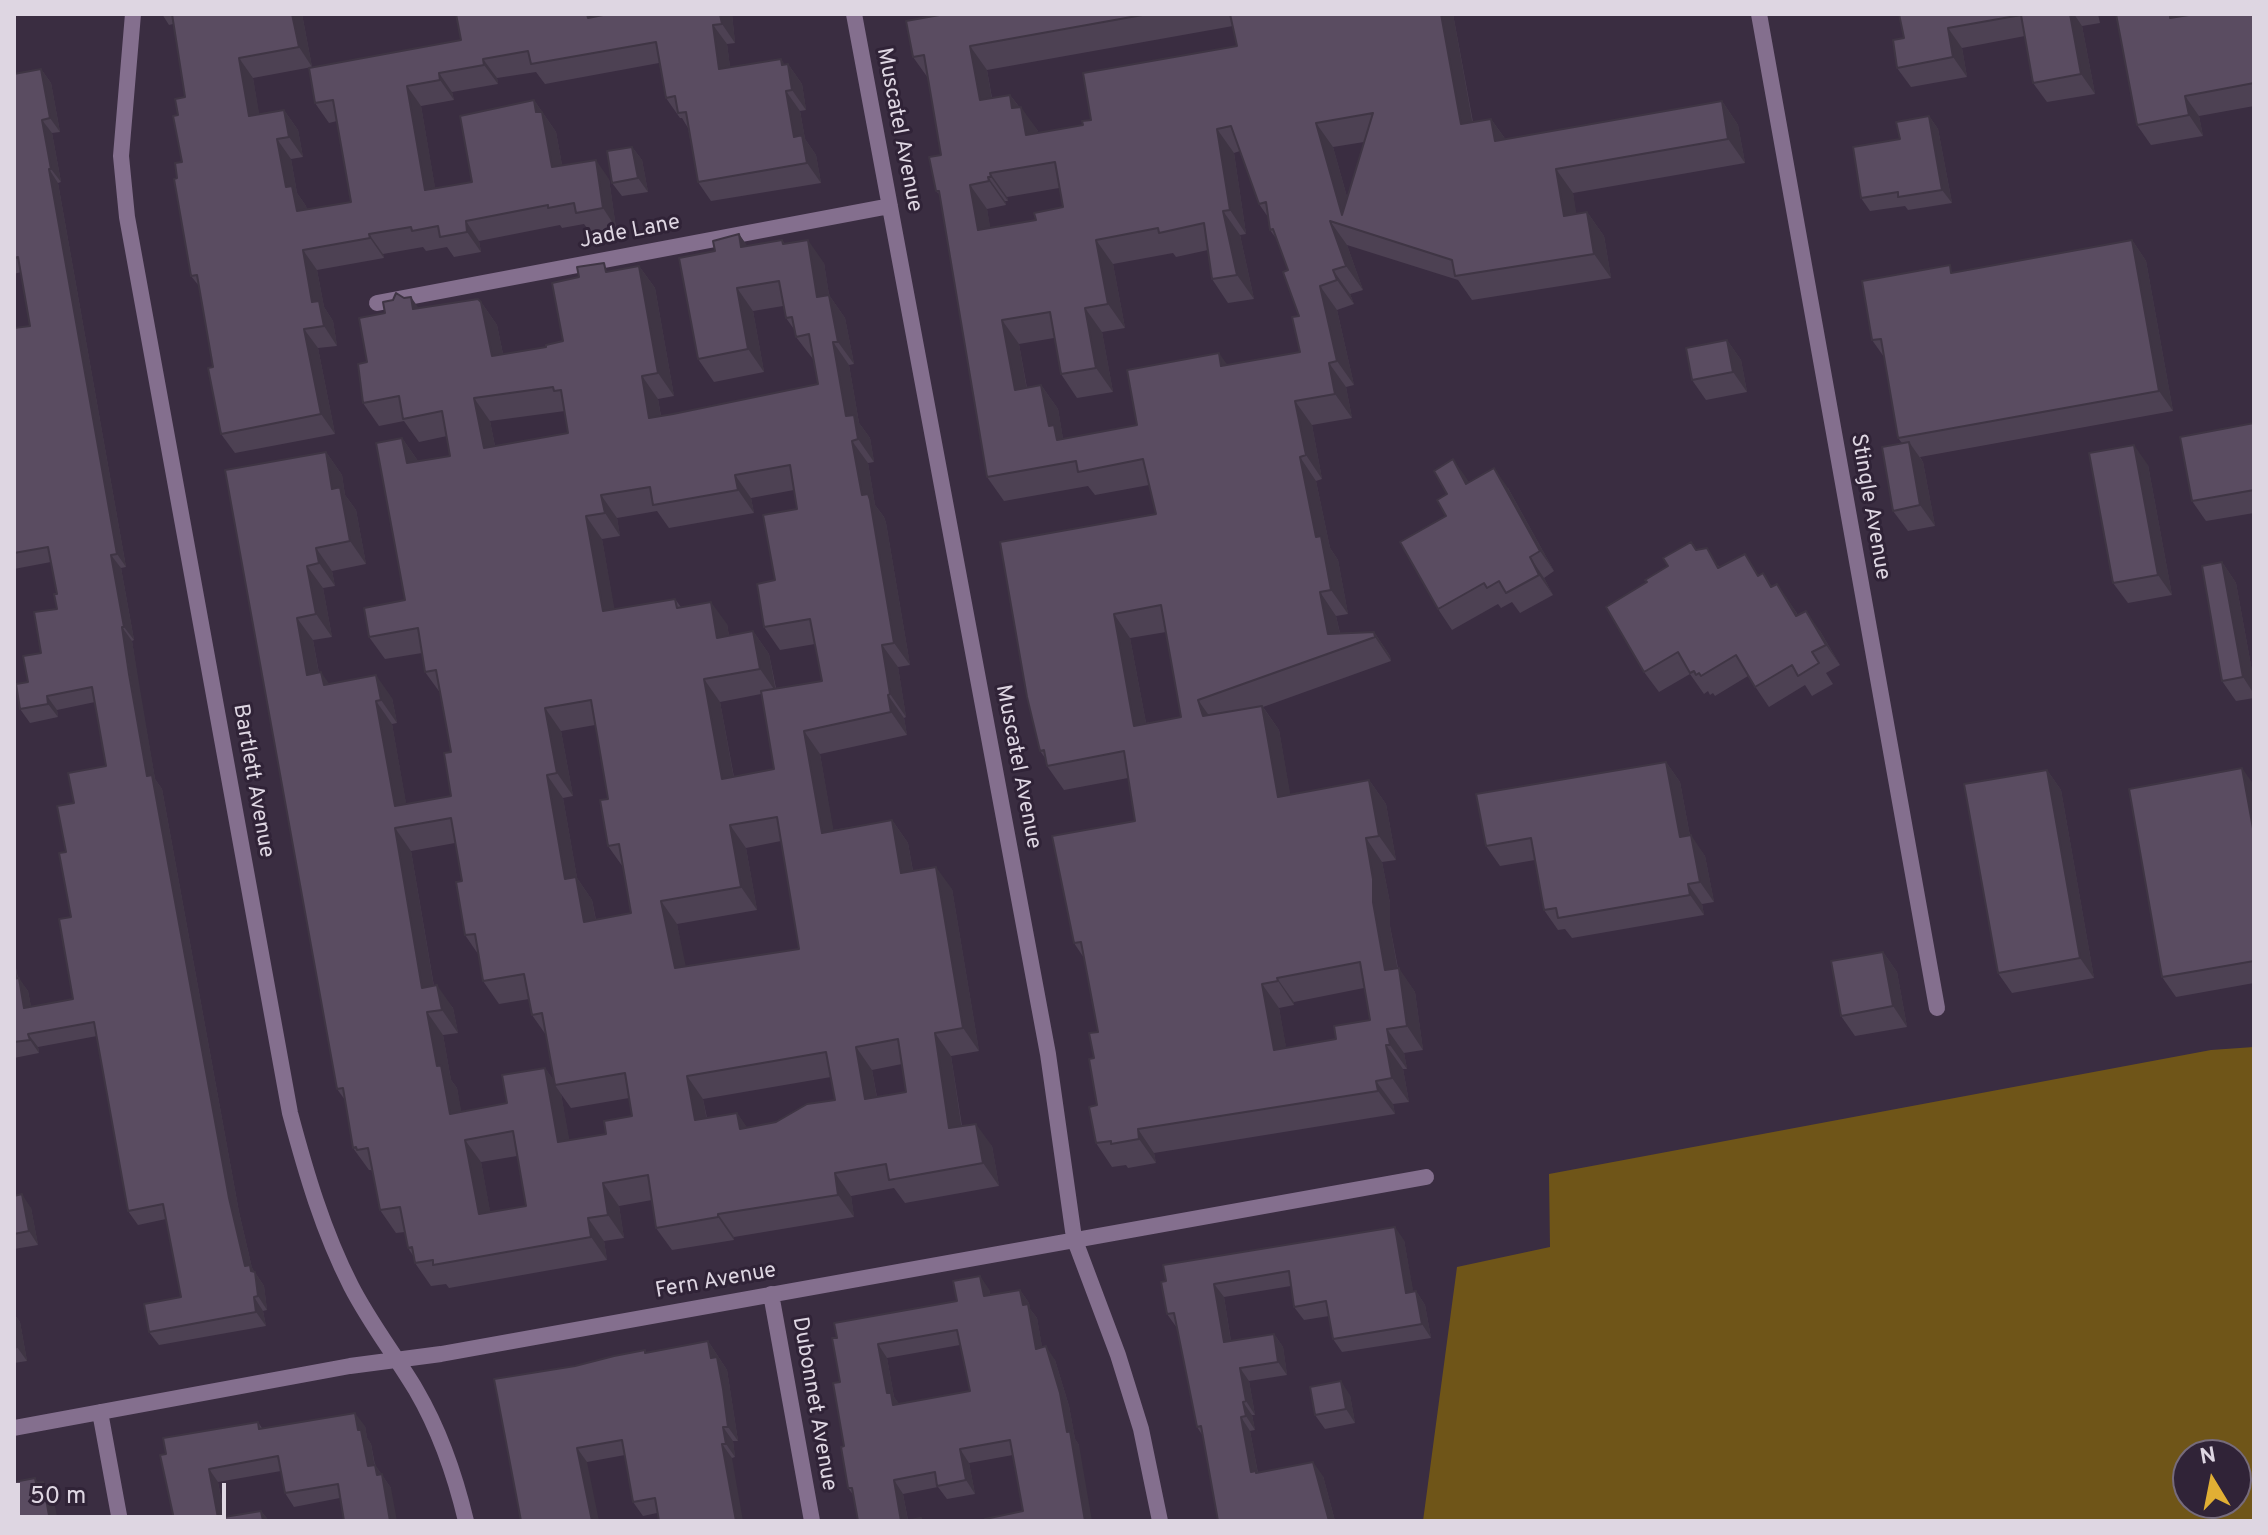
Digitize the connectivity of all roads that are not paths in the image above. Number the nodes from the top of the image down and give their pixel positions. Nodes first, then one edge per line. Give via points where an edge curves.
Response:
1 (133, 14) edge
2 (854, 14) edge
3 (1759, 14) edge
4 (890, 206) junction
5 (377, 303) dead end
6 (1937, 1008) dead end
7 (1426, 1177) dead end
8 (1074, 1238) junction
9 (771, 1294) junction
10 (397, 1361) junction
11 (100, 1412) junction
12 (14, 1428) edge
13 (120, 1521) edge
14 (466, 1521) edge
15 (812, 1521) edge
16 (1160, 1521) edge

1 - 10 street, Bartlett Avenue via 121,156 127,217 290,1113 330,1241
2 - 4 street, Muscatel Avenue
3 - 6 street, Stingle Avenue
4 - 5 street, Jade Lane
4 - 8 street, Muscatel Avenue via 1048,1054
7 - 8 street, Fern Avenue
8 - 9 street, Fern Avenue
8 - 16 street, Muscatel Avenue via 1136,1414
9 - 10 street, Fern Avenue
9 - 15 street, Dubonnet Avenue
10 - 11 street, Fern Avenue
10 - 14 street, Bartlett Avenue via 453,1467
11 - 12 street, Fern Avenue
11 - 13 street

